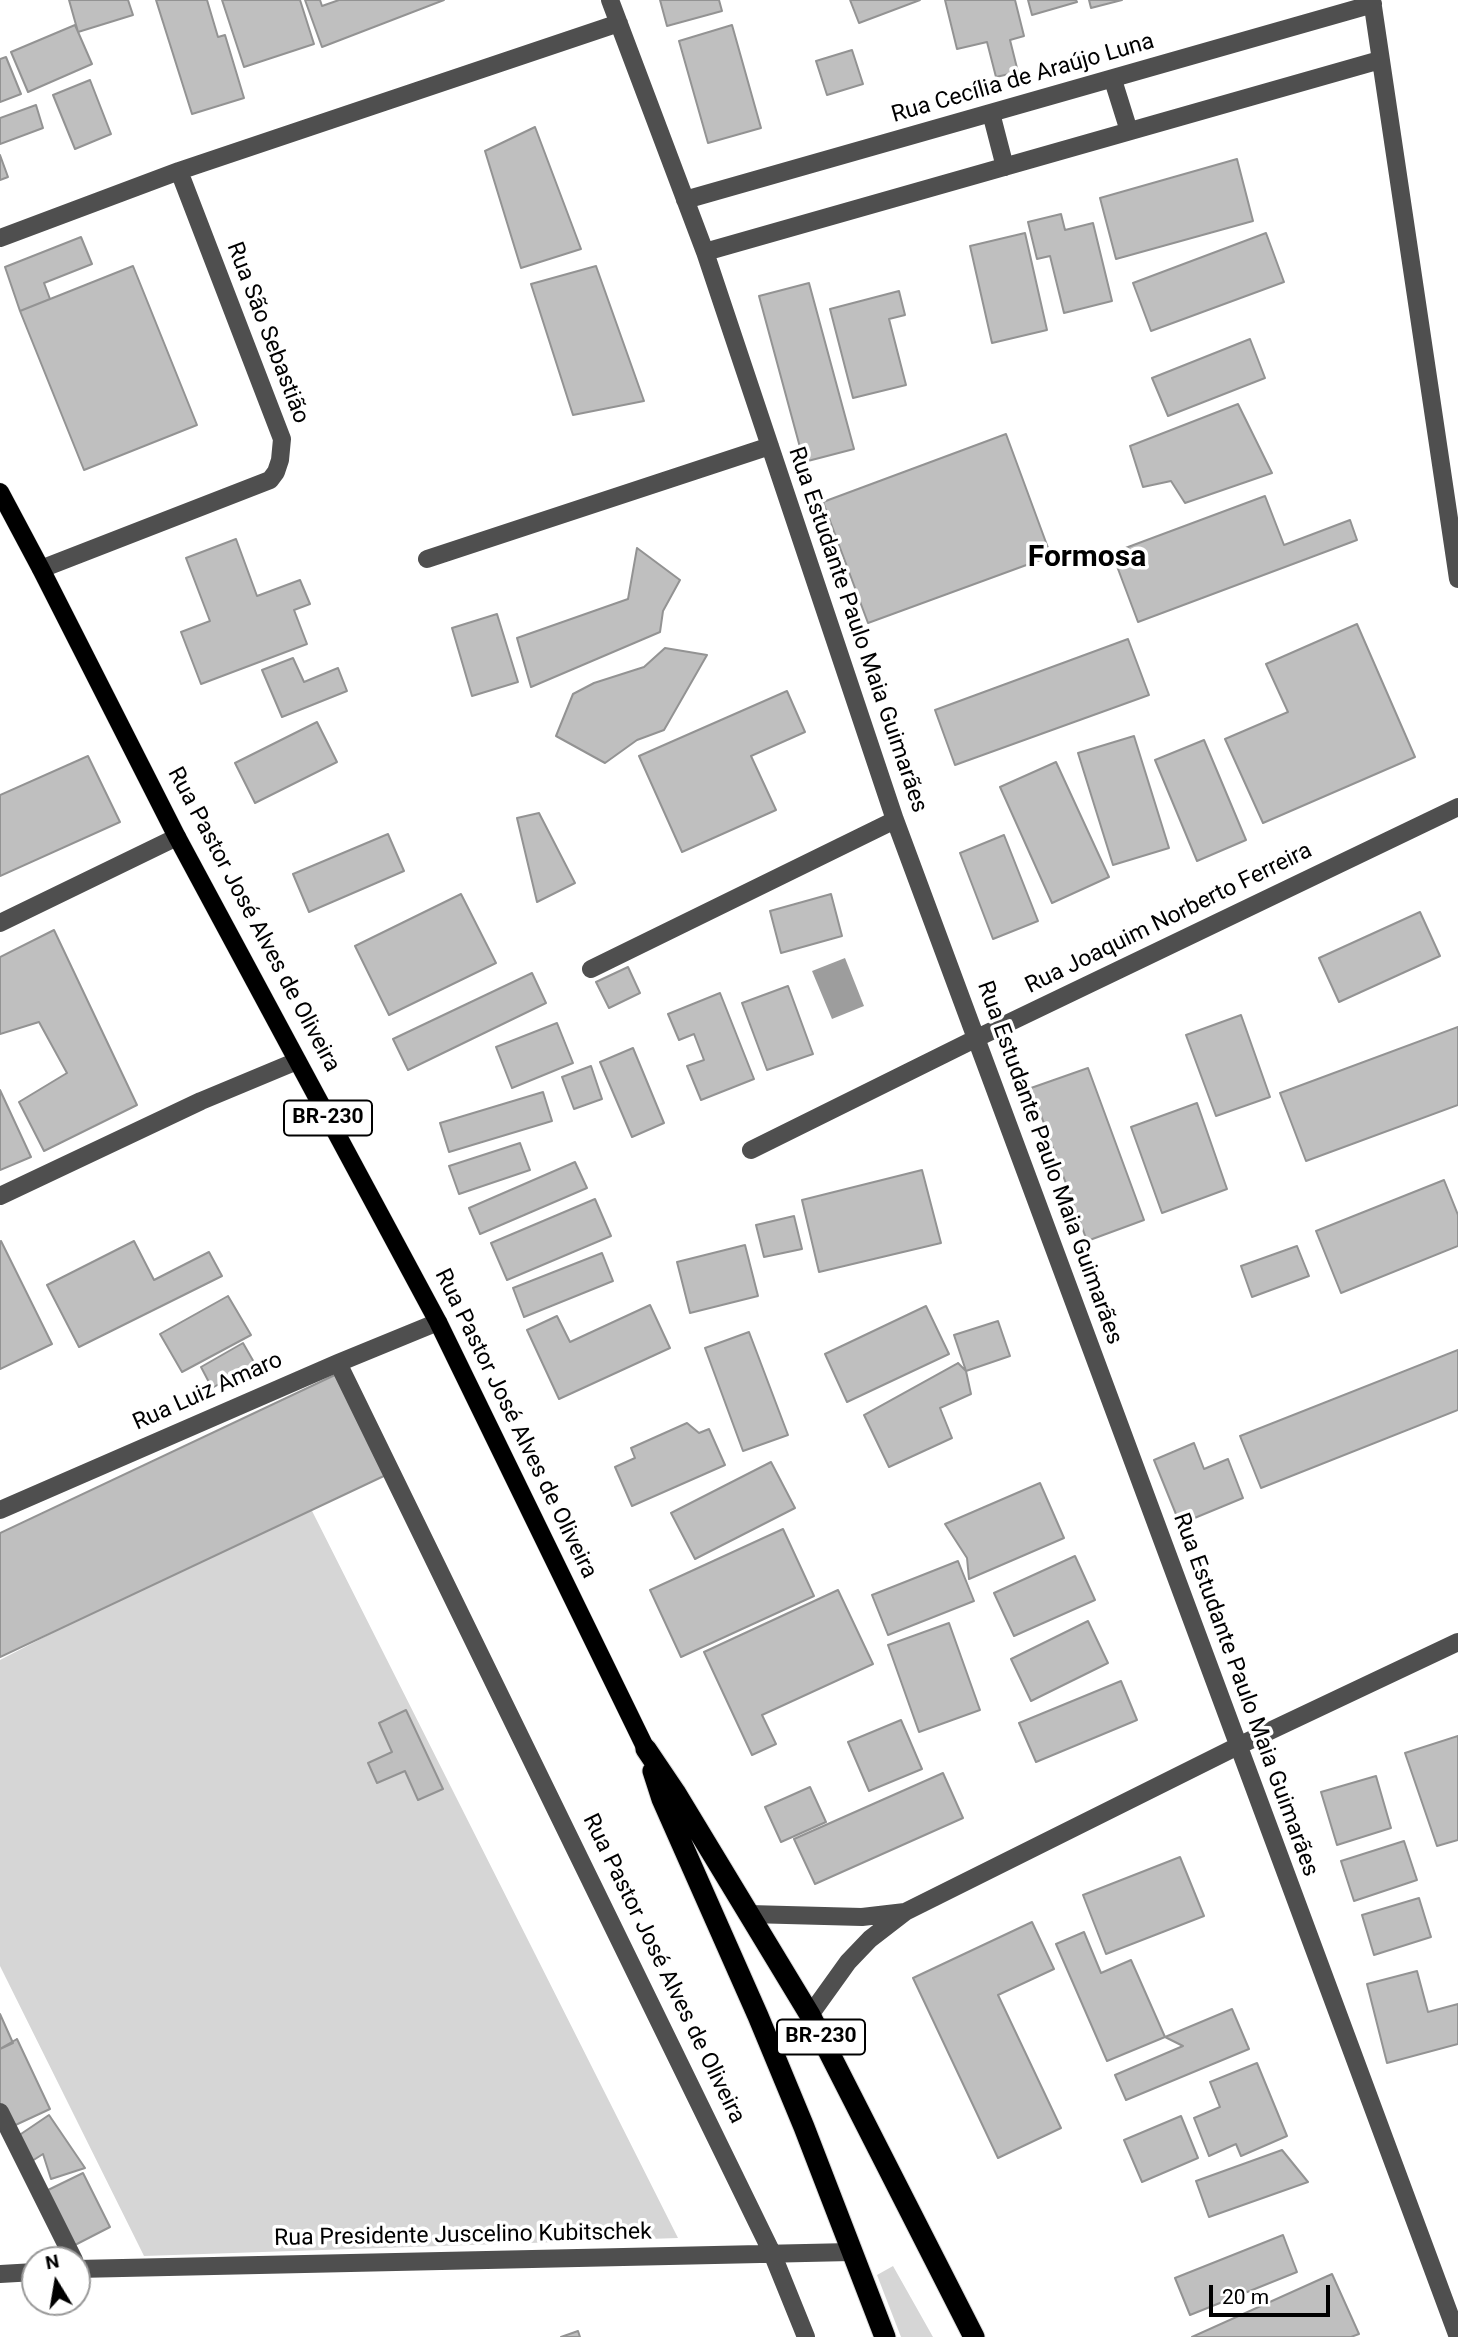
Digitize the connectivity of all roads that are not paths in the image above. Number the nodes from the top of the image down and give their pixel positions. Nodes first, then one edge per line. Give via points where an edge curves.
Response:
1 (610, 0) edge
2 (1373, 2) edge
3 (619, 23) junction
4 (1380, 60) junction
5 (1113, 80) junction
6 (991, 113) junction
7 (1129, 131) junction
8 (1005, 167) junction
9 (179, 171) junction
10 (685, 200) junction
11 (0, 238) edge
12 (705, 252) junction
13 (770, 446) junction
14 (0, 492) edge
15 (427, 559) dead end
16 (41, 569) junction
17 (1458, 579) edge
18 (1458, 807) edge
19 (895, 820) junction
20 (177, 837) junction
21 (0, 923) edge
22 (591, 969) dead end
23 (976, 1038) junction
24 (297, 1061) junction
25 (751, 1150) dead end
26 (0, 1196) edge
27 (438, 1322) junction
28 (338, 1363) junction
29 (0, 1510) edge
30 (1458, 1642) edge
31 (1238, 1745) junction
32 (646, 1749) junction
33 (905, 1912) junction
34 (749, 1914) junction
35 (810, 2015) junction
36 (0, 2112) edge
37 (67, 2246) edge
38 (851, 2252) junction
39 (772, 2253) junction
40 (91, 2266) edge
41 (21, 2273) edge
42 (0, 2274) edge
43 (806, 2337) edge
44 (884, 2337) edge
45 (974, 2337) edge
46 (1458, 2337) edge

1 - 3 street, Rua Estudante Paulo Maia Guimarães
2 - 4 street
2 - 5 street, Rua Cecília de Araújo Luna
3 - 9 street
3 - 10 street, Rua Estudante Paulo Maia Guimarães
4 - 7 street
4 - 17 street
5 - 6 street, Rua Cecília de Araújo Luna
5 - 7 street
6 - 8 street
6 - 10 street, Rua Cecília de Araújo Luna
7 - 8 street
8 - 12 street
9 - 11 street
9 - 16 street, Rua São Sebastião via 282,439 276,472 270,480
10 - 12 street, Rua Estudante Paulo Maia Guimarães
12 - 13 street, Rua Estudante Paulo Maia Guimarães
13 - 15 street
13 - 19 street, Rua Estudante Paulo Maia Guimarães
14 - 16 main road, Rua Pastor José Alves de Oliveira / BR-230
16 - 20 main road, Rua Pastor José Alves de Oliveira / BR-230
18 - 23 street, Rua Joaquim Norberto Ferreira
19 - 22 street
19 - 23 street, Rua Estudante Paulo Maia Guimarães
20 - 21 street
20 - 24 main road, Rua Pastor José Alves de Oliveira / BR-230
23 - 25 street, Rua Joaquim Norberto Ferreira
23 - 31 street, Rua Estudante Paulo Maia Guimarães
24 - 26 street
24 - 27 main road, Rua Pastor José Alves de Oliveira / BR-230
27 - 28 street, Rua Luiz Amaro
27 - 32 main road, Rua Pastor José Alves de Oliveira / BR-230
28 - 29 street, Rua Luiz Amaro
28 - 39 street, Rua Pastor José Alves de Oliveira
30 - 31 street
31 - 33 street
31 - 46 street, Rua Estudante Paulo Maia Guimarães
32 - 34 highway, Rua Pastor José Alves de Oliveira / BR-230
32 - 38 highway, Rua Pastor José Alves de Oliveira / BR-230 via 662,1800 758,2016
33 - 34 street via 862,1917
33 - 35 street via 848,1962
34 - 35 highway, Rua Pastor José Alves de Oliveira / BR-230
35 - 45 highway, Rua Pastor José Alves de Oliveira / BR-230
36 - 37 street
38 - 39 street, Rua Presidente Juscelino Kubitschek
38 - 44 highway, Rua Pastor José Alves de Oliveira / BR-230
39 - 40 street, Rua Presidente Juscelino Kubitschek
39 - 43 street, Rua Pastor José Alves de Oliveira
41 - 42 street

